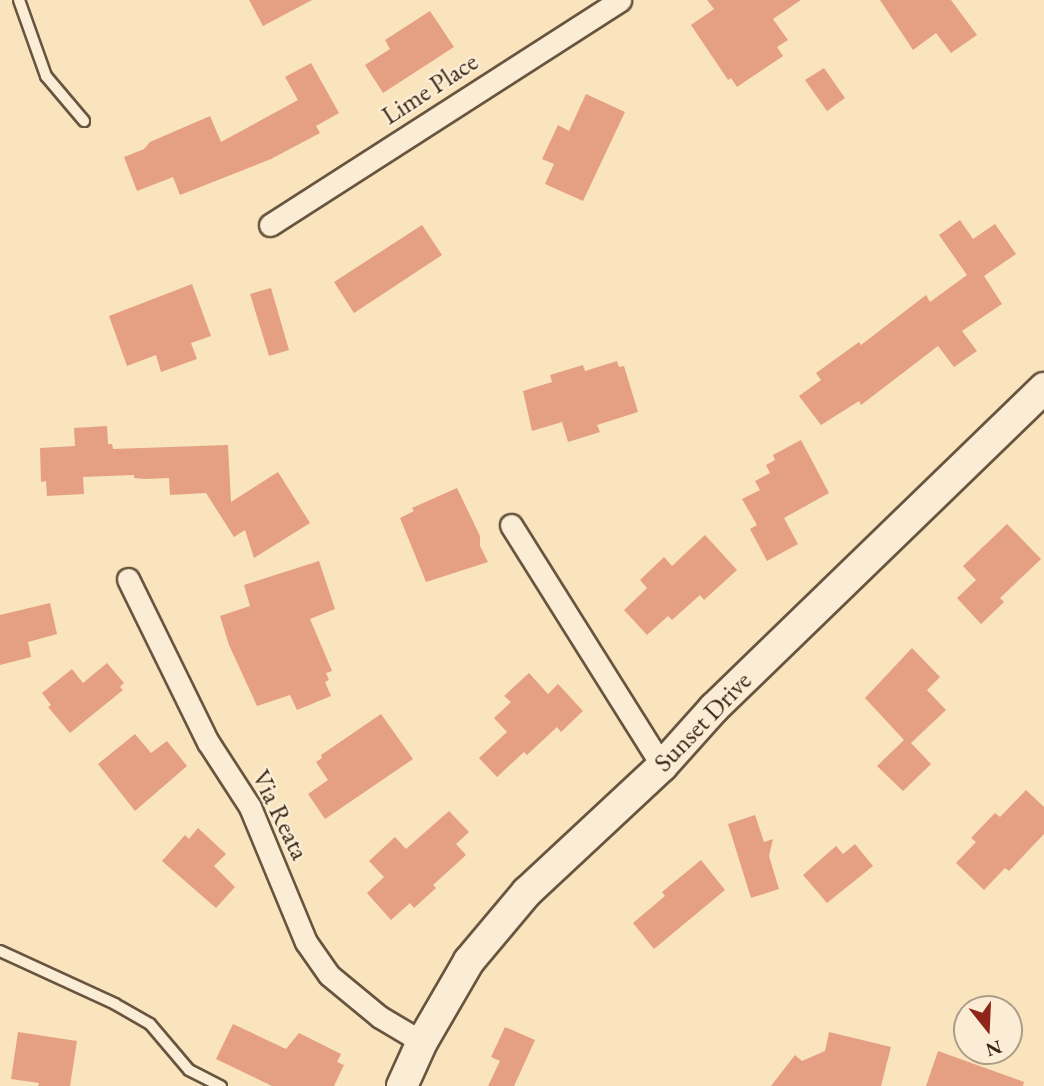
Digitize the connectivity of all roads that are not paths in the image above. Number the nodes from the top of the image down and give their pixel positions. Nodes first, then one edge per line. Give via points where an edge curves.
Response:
1 (19, 0) edge
2 (620, 0) edge
3 (84, 121) dead end
4 (270, 225) dead end
5 (1044, 388) edge
6 (511, 525) dead end
7 (128, 579) dead end
8 (662, 766) junction
9 (0, 951) edge
10 (422, 1042) junction
11 (221, 1086) edge
12 (402, 1086) edge

1 - 3 lane via 46,76
2 - 4 street, Lime Place
5 - 8 main road, Sunset Drive via 714,708
6 - 8 street
7 - 10 street, Via Reata via 208,742 250,807 306,942 329,975 380,1017
8 - 10 main road, Sunset Drive via 527,892 469,961
9 - 11 lane via 150,1024 189,1070
10 - 12 main road, Sunset Drive

